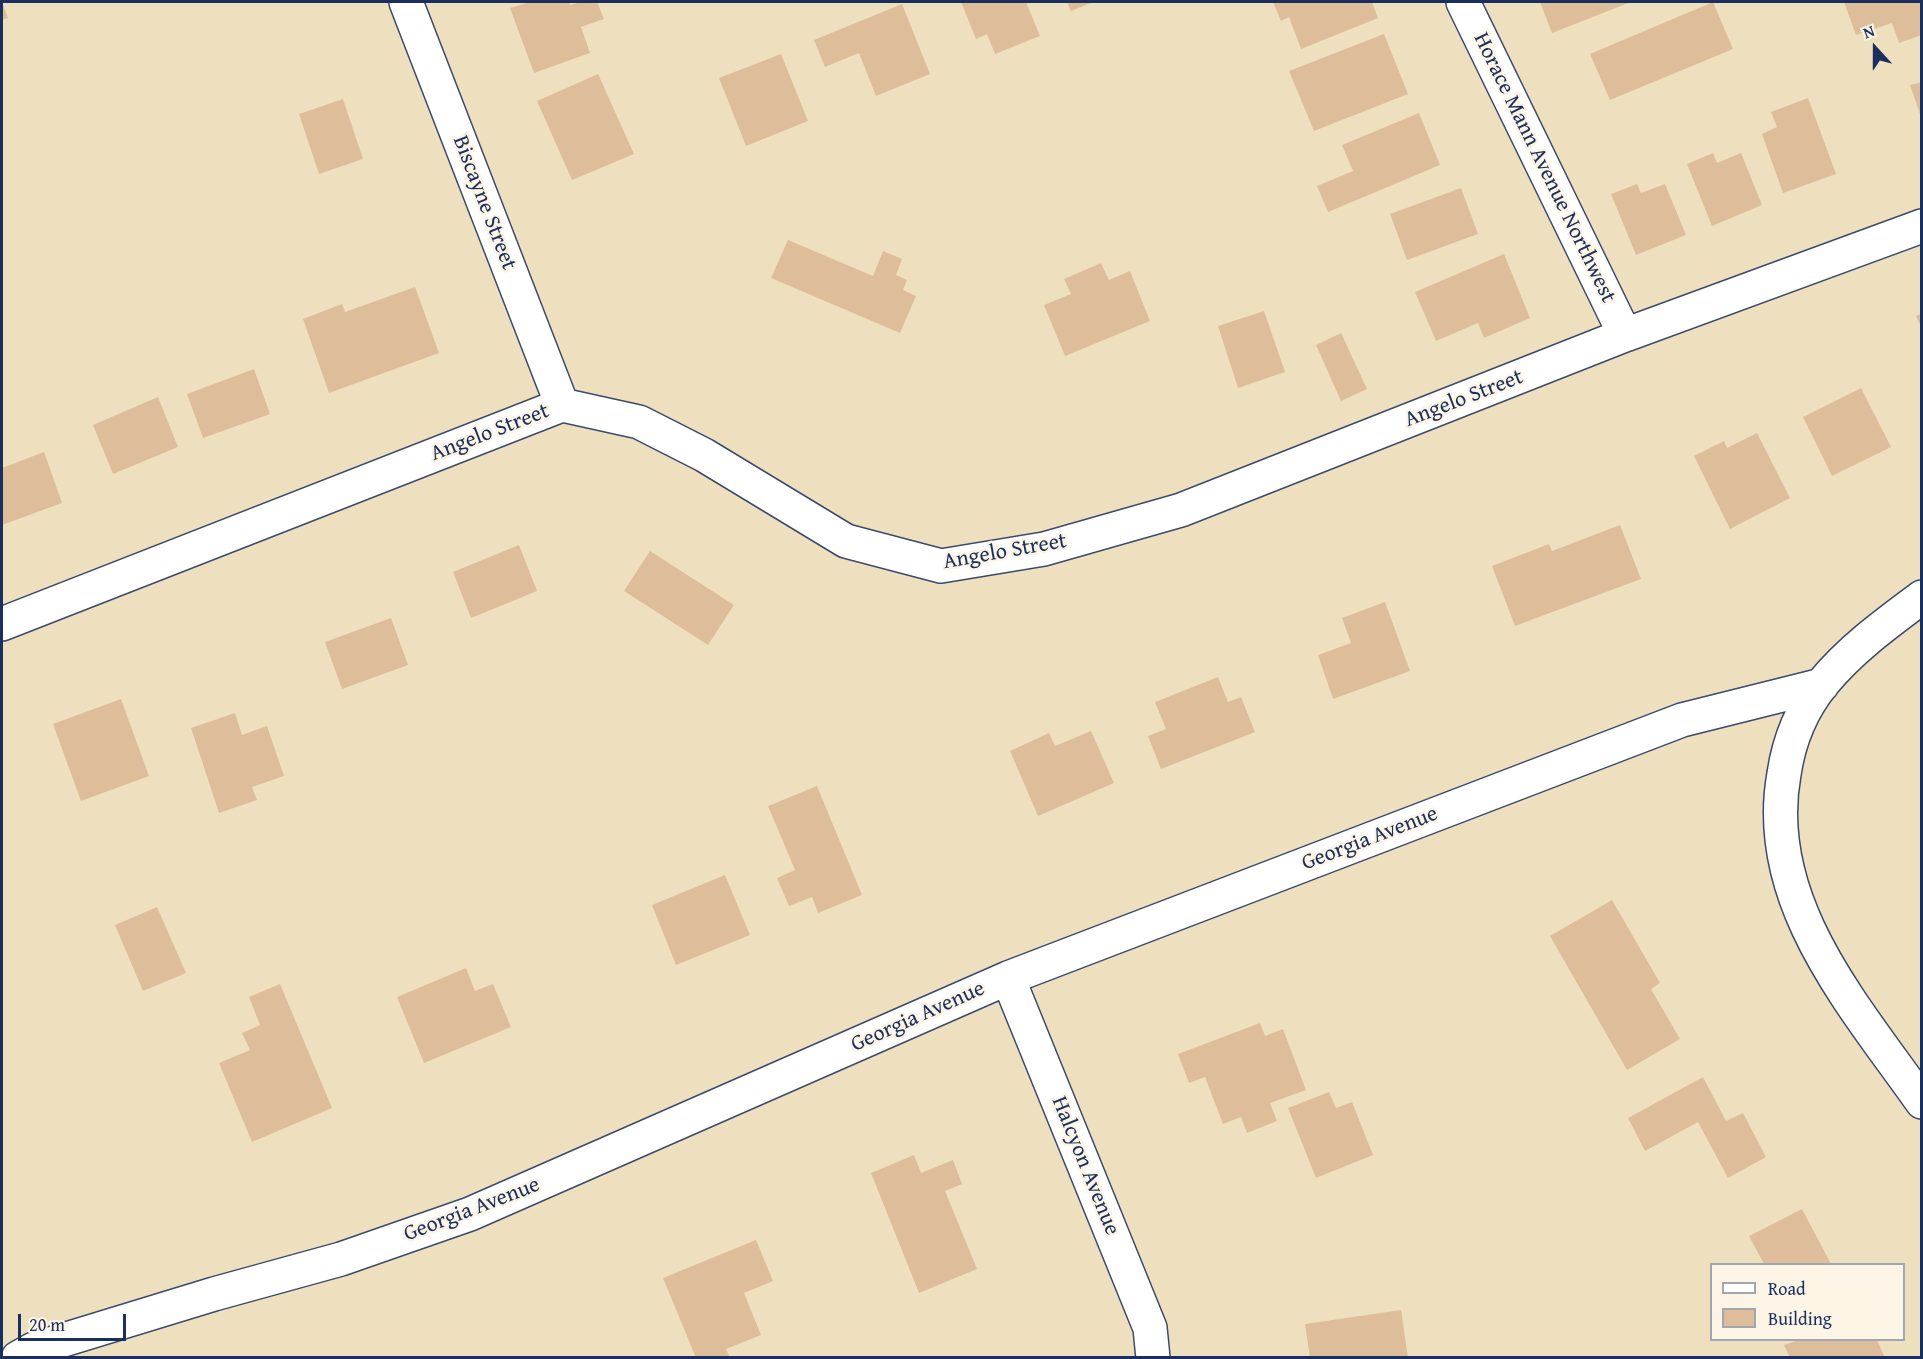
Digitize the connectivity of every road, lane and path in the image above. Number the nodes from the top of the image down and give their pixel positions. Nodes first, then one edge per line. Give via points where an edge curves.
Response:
1 (406, 2) edge
2 (1463, 2) edge
3 (1922, 226) edge
4 (1625, 335) junction
5 (562, 405) junction
6 (1922, 597) edge
7 (2, 624) edge
8 (1822, 685) junction
9 (1008, 978) junction
10 (1922, 1102) edge
11 (18, 1358) edge
12 (1153, 1358) edge

1 - 5 street, Biscayne Street
2 - 4 street, Horace Mann Avenue Northwest
3 - 4 street, Angelo Street
4 - 5 street, Angelo Street via 1181,510 1044,549 941,566 846,541 704,455 639,422
5 - 7 street, Angelo Street
6 - 8 street via 1869,638
8 - 9 street, Georgia Avenue via 1682,720
8 - 10 street via 1794,732 1780,794 1781,841 1795,900 1831,973
9 - 11 street, Georgia Avenue via 470,1214 341,1259 34,1349
9 - 12 street, Halcyon Avenue via 1150,1328

